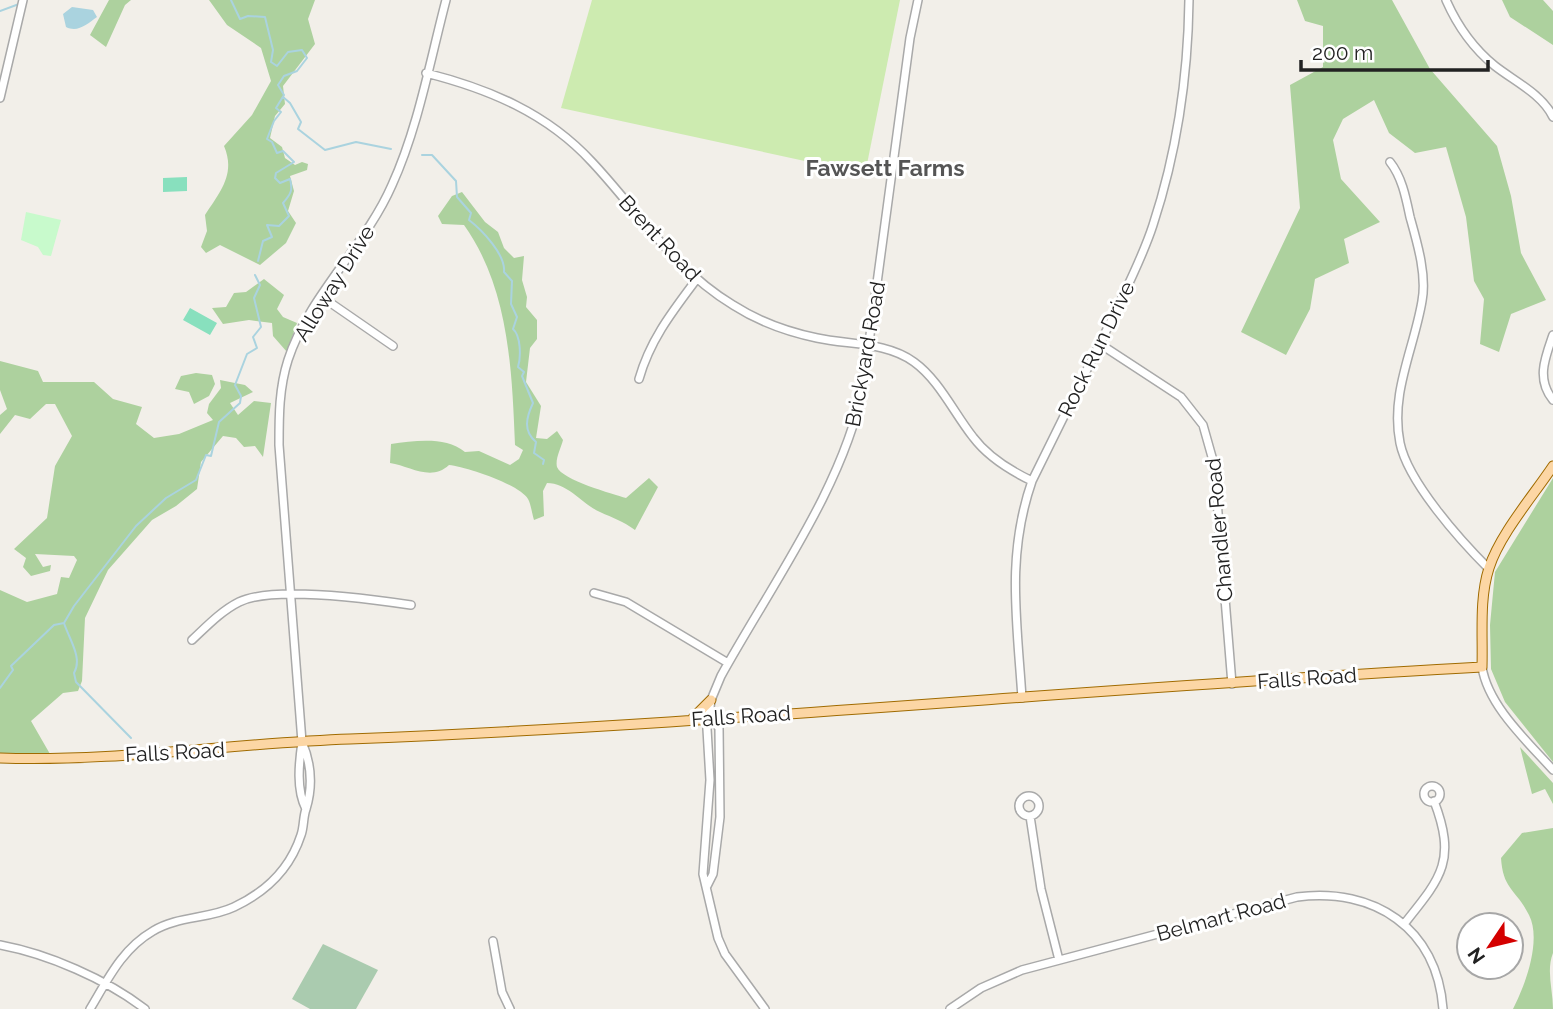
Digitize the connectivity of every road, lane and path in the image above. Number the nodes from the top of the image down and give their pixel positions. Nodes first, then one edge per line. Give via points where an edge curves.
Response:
1 (23, 0) edge
2 (446, 0) edge
3 (918, 0) edge
4 (1189, 0) edge
5 (1446, 0) edge
6 (426, 73) junction
7 (0, 98) edge
8 (1553, 117) edge
9 (1390, 162) dead end
10 (696, 280) junction
11 (322, 297) junction
12 (1553, 335) edge
13 (1100, 344) junction
14 (393, 346) dead end
15 (869, 347) junction
16 (639, 379) dead end
17 (1553, 400) edge
18 (1553, 466) edge
19 (1032, 481) junction
20 (1489, 569) junction
21 (291, 593) junction
22 (594, 593) dead end
23 (411, 605) dead end
24 (192, 640) dead end
25 (728, 663) junction
26 (1482, 667) junction
27 (1232, 684) junction
28 (1022, 698) junction
29 (711, 700) junction
30 (710, 718) junction
31 (691, 719) junction
32 (302, 742) junction
33 (0, 758) edge
34 (1553, 770) edge
35 (1434, 801) dead end
36 (1030, 816) dead end
37 (707, 886) junction
38 (1404, 925) junction
39 (493, 941) dead end
40 (0, 945) edge
41 (1059, 960) junction
42 (105, 985) junction
43 (90, 1009) edge
44 (145, 1009) edge
45 (510, 1009) edge
46 (765, 1009) edge
47 (950, 1009) edge
48 (1443, 1009) edge

1 - 7 street
2 - 6 street, Alloway Drive
3 - 15 street, Brickyard Road via 909,38
4 - 13 street, Rock Run Drive via 1182,111 1170,169 1138,265
5 - 8 street via 1481,53 1541,101
6 - 10 street, Brent Road via 495,94 553,127 592,162 663,248
6 - 11 street, Alloway Drive via 392,187
9 - 20 street via 1404,191 1418,245 1423,299 1397,402 1401,446 1419,485
10 - 15 street, Brent Road via 777,327
10 - 16 street via 659,330
11 - 14 street
11 - 21 street, Alloway Drive via 289,357 279,403
12 - 17 street via 1542,373
13 - 19 street, Rock Run Drive
13 - 27 street, Chandler Road via 1181,397 1203,425 1214,464
15 - 19 street, Brent Road via 889,349 917,364 984,450
15 - 25 street, Brickyard Road via 858,412 845,453
18 - 20 main road
19 - 28 street, Rock Run Drive via 1018,523 1013,566
20 - 26 main road
21 - 23 street
21 - 24 street via 239,602
21 - 32 street, Alloway Drive
22 - 25 street via 626,602
25 - 29 street, Brickyard Road
26 - 27 main road, Falls Road
26 - 34 street via 1504,711
27 - 28 main road, Falls Road
28 - 30 main road, Falls Road
29 - 30 street, Brickyard Road
29 - 31 main road
30 - 31 main road, Falls Road
30 - 37 street, Brickyard Road via 703,874
30 - 37 street, Brickyard Road via 719,728 721,779 713,874
31 - 32 main road, Falls Road
32 - 33 main road, Falls Road via 58,759
32 - 42 street, Alloway Drive via 310,761 311,799 289,862 272,883 232,909 155,929 124,955
35 - 38 street via 1444,827 1444,860 1432,890
36 - 41 street via 1041,889
37 - 46 street, Brickyard Road via 724,954
38 - 41 street, Belmart Road via 1358,899 1313,895
38 - 48 street, Belmart Road via 1428,952
39 - 45 street via 502,992
40 - 42 street
41 - 47 street, Belmart Road via 1003,976
42 - 43 street, Alloway Drive
42 - 44 street

